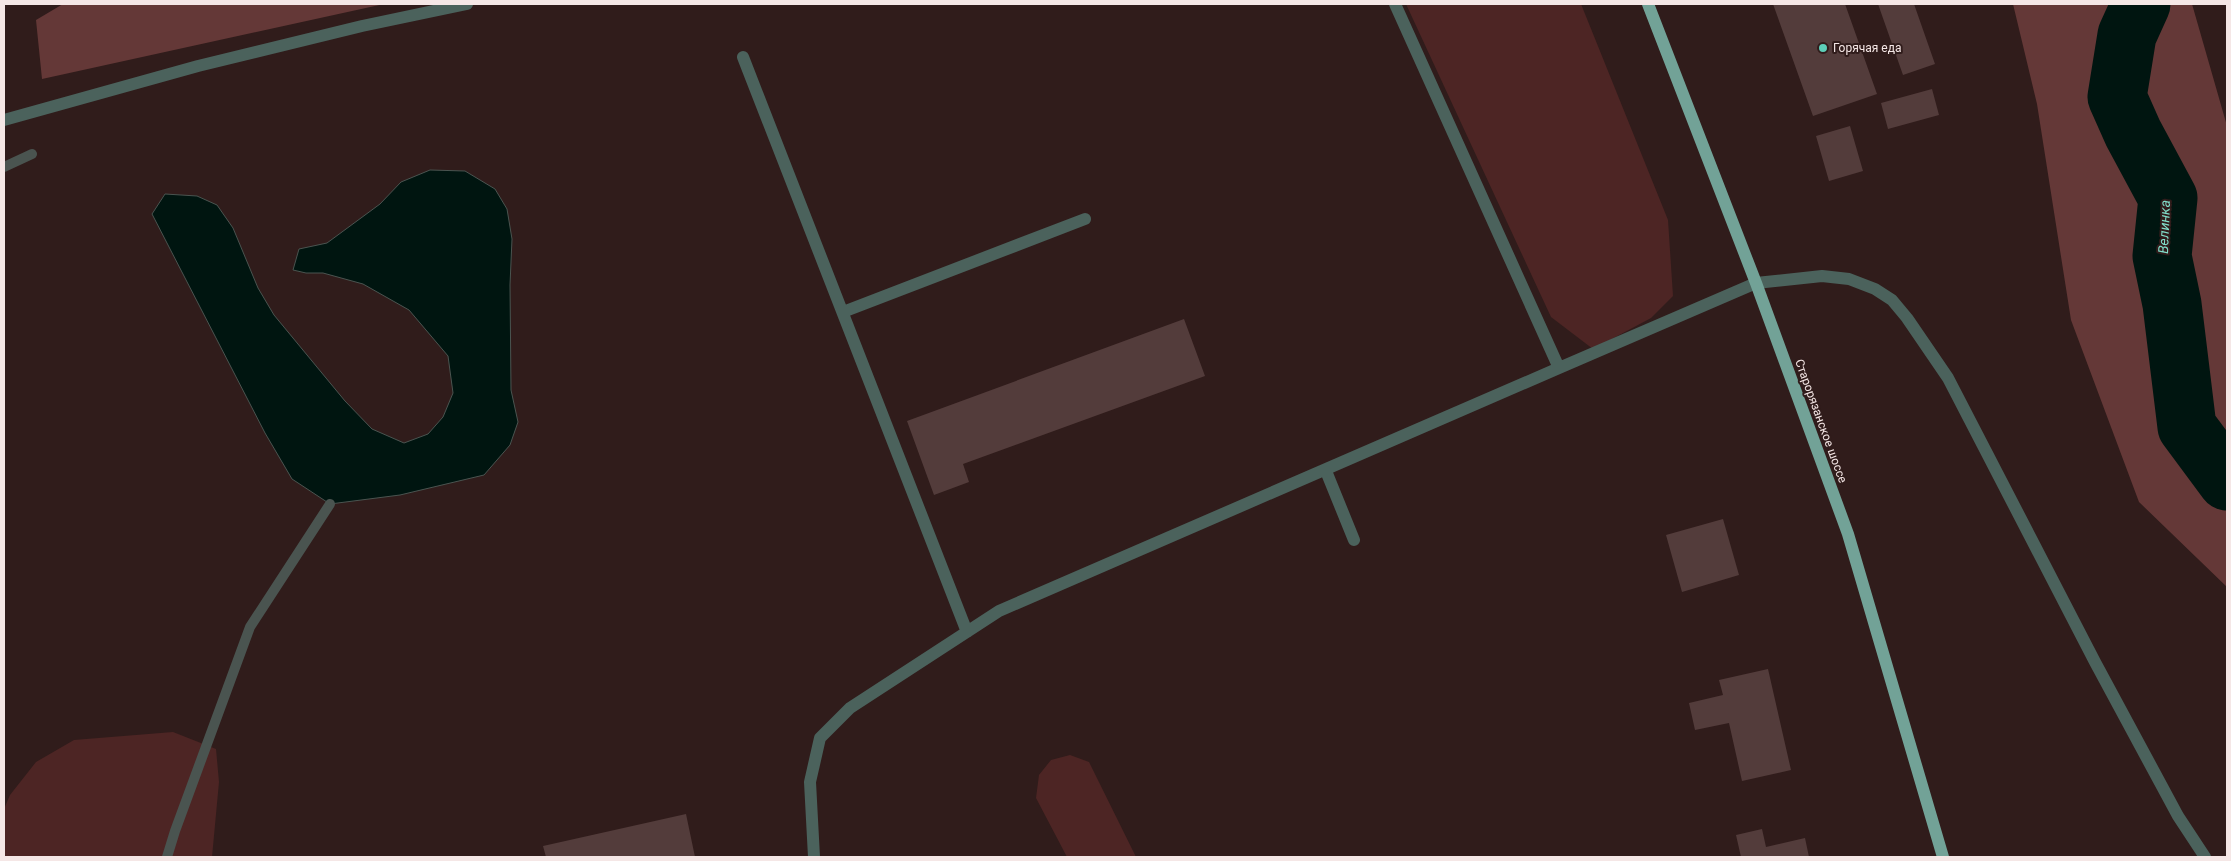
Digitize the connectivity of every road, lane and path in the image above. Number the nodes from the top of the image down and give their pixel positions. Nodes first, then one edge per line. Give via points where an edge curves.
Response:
1 (466, 4) edge
2 (1395, 4) edge
3 (1648, 4) edge
4 (743, 57) dead end
5 (4, 120) edge
6 (1085, 219) dead end
7 (1756, 283) junction
8 (843, 312) junction
9 (1559, 368) junction
10 (1326, 471) junction
11 (1354, 540) dead end
12 (967, 632) junction
13 (814, 857) edge
14 (1943, 857) edge
15 (2205, 857) edge

1 - 5 street via 198,66
2 - 9 street
3 - 7 main road, Старорязанское шоссе
4 - 8 street
6 - 8 street
7 - 9 street
7 - 14 main road, Старорязанское шоссе via 1848,534
7 - 15 street via 1822,276 1849,279 1892,300 1907,318 1948,378 2109,688 2178,816
8 - 12 street
9 - 10 street
10 - 11 street
10 - 12 street via 999,611
12 - 13 street via 850,708 820,738 810,782

